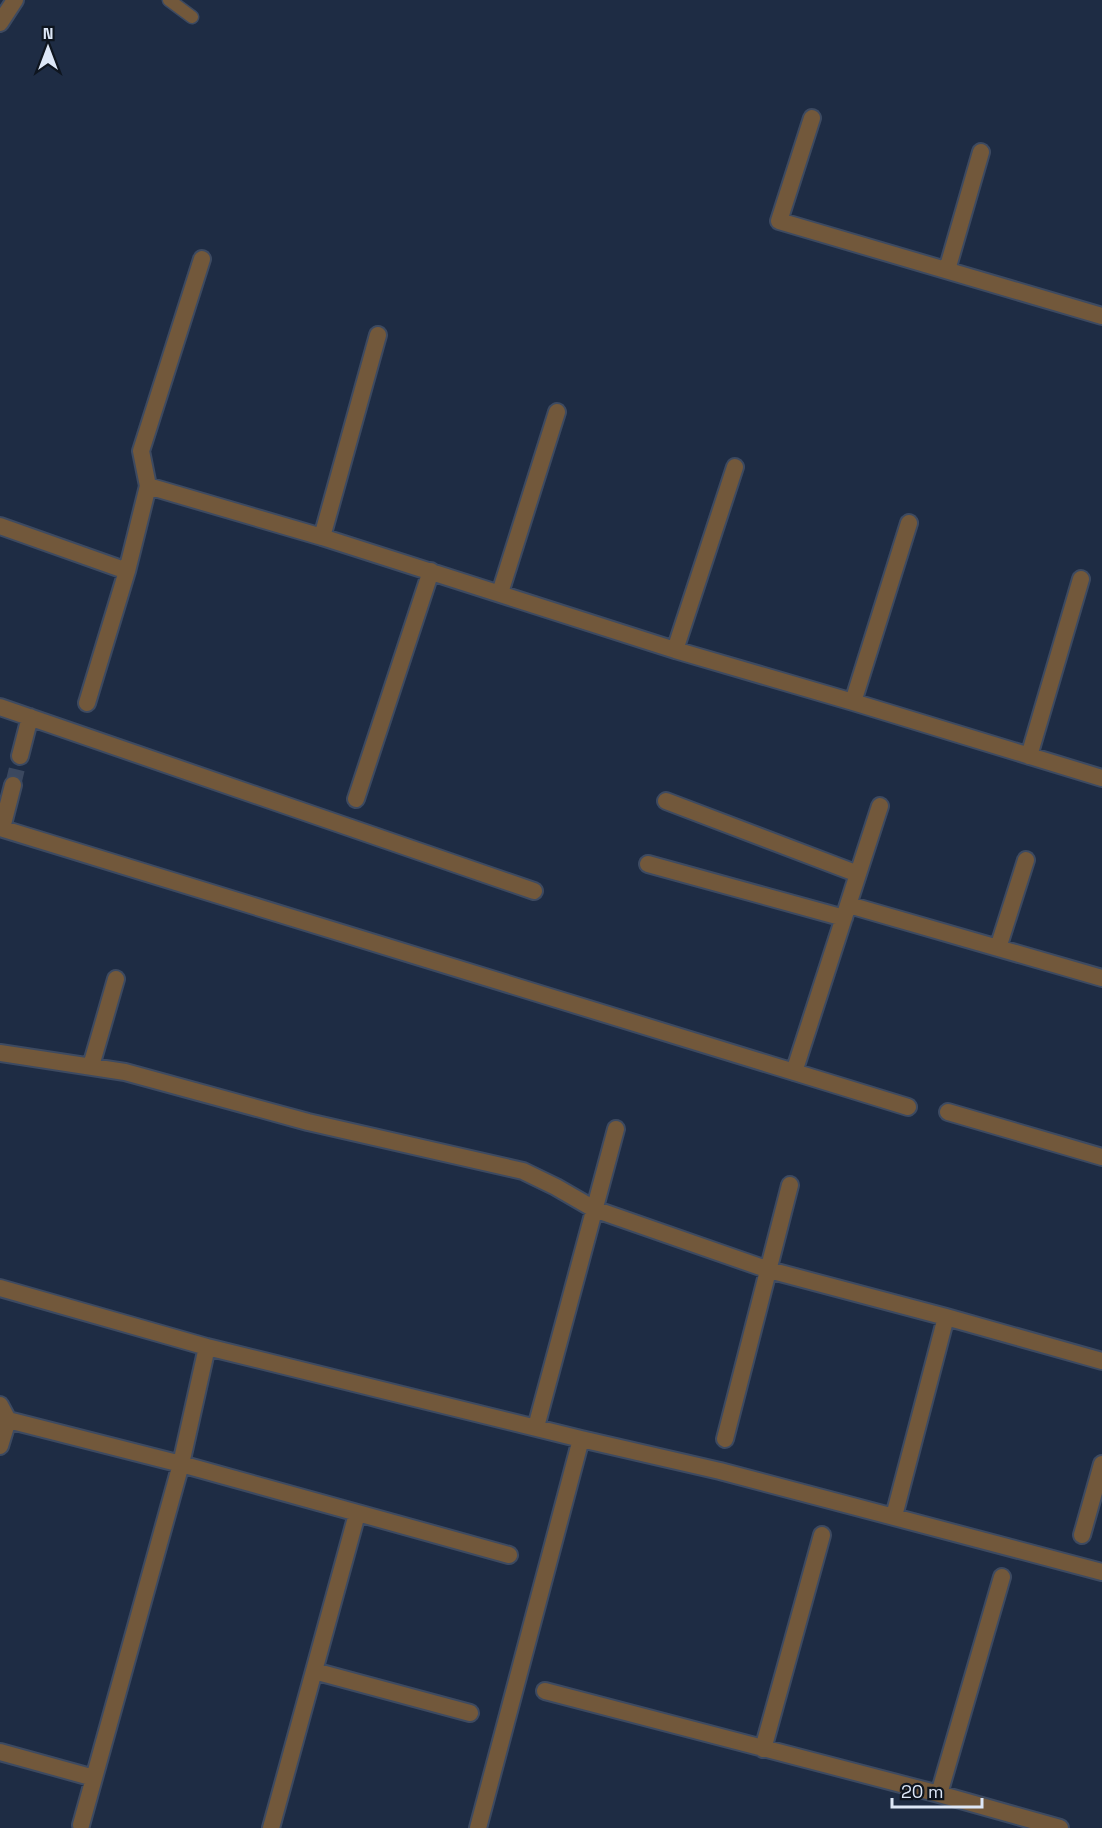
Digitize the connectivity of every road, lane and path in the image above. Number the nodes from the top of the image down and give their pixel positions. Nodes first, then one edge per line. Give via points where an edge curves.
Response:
1 (15, 0) edge
2 (169, 0) edge
3 (192, 17) dead end
4 (0, 22) edge
5 (812, 118) dead end
6 (981, 152) dead end
7 (202, 259) dead end
8 (947, 270) junction
9 (1101, 312) edge
10 (378, 335) dead end
11 (557, 412) dead end
12 (735, 468) dead end
13 (148, 486) junction
14 (909, 523) dead end
15 (0, 526) edge
16 (322, 537) junction
17 (127, 571) junction
18 (430, 571) junction
19 (1081, 579) dead end
20 (500, 593) junction
21 (675, 650) junction
22 (853, 702) junction
23 (87, 703) dead end
24 (0, 707) edge
25 (30, 717) junction
26 (20, 756) tunnel mouth
27 (1029, 756) junction
28 (1102, 778) edge
29 (13, 785) tunnel mouth
30 (356, 799) dead end
31 (666, 801) dead end
32 (880, 806) dead end
33 (1, 828) edge
34 (1026, 860) dead end
35 (648, 864) dead end
36 (858, 874) junction
37 (534, 891) dead end
38 (846, 911) junction
39 (999, 948) junction
40 (1102, 978) edge
41 (116, 979) dead end
42 (0, 1053) edge
43 (91, 1066) junction
44 (794, 1072) junction
45 (908, 1107) dead end
46 (948, 1112) dead end
47 (616, 1129) dead end
48 (1102, 1157) edge
49 (790, 1185) dead end
50 (594, 1209) junction
51 (769, 1270) junction
52 (0, 1288) edge
53 (946, 1317) junction
54 (207, 1347) junction
55 (1102, 1361) edge
56 (4, 1412) edge
57 (536, 1428) junction
58 (581, 1439) junction
59 (725, 1439) dead end
60 (0, 1446) edge
61 (181, 1464) junction
62 (1102, 1464) edge
63 (357, 1514) junction
64 (894, 1516) junction
65 (822, 1535) dead end
66 (1082, 1535) dead end
67 (509, 1555) dead end
68 (1102, 1572) edge
69 (1002, 1577) dead end
70 (314, 1671) junction
71 (545, 1691) dead end
72 (470, 1713) dead end
73 (763, 1749) junction
74 (0, 1752) edge
75 (94, 1778) junction
76 (939, 1794) junction
77 (81, 1825) dead end
78 (271, 1828) edge
79 (478, 1828) edge
80 (1060, 1828) edge

1 - 4 street
2 - 3 lane
5 - 8 street via 779,220
6 - 8 street
7 - 13 street via 141,451
8 - 9 street
10 - 16 street
11 - 20 street
12 - 21 street
13 - 16 street
13 - 17 street
14 - 22 street
15 - 17 street
16 - 18 street
17 - 23 street
18 - 20 street
18 - 30 street
19 - 27 street
20 - 21 street
21 - 22 street
22 - 27 street
24 - 25 street
25 - 26 street
25 - 37 street
27 - 28 street
29 - 33 street
31 - 36 street
32 - 36 street
33 - 44 street
34 - 39 street
35 - 38 street
36 - 38 street
38 - 39 street
38 - 44 street
39 - 40 street
41 - 43 street
42 - 43 street
43 - 50 street via 308,1122 523,1171
44 - 45 street
46 - 48 street
47 - 50 street
49 - 51 street
50 - 51 street
50 - 57 street
51 - 53 street
51 - 59 street
52 - 54 street
53 - 55 street
53 - 64 street
54 - 57 street
54 - 61 street
56 - 60 street
56 - 61 street
57 - 58 street
58 - 64 street
58 - 79 street
61 - 63 street
61 - 75 street
62 - 66 street
63 - 67 street
63 - 70 street
64 - 68 street
65 - 73 street
69 - 76 street
70 - 72 street
70 - 78 street
71 - 73 street
73 - 76 street
74 - 75 street
75 - 77 street
76 - 80 street

